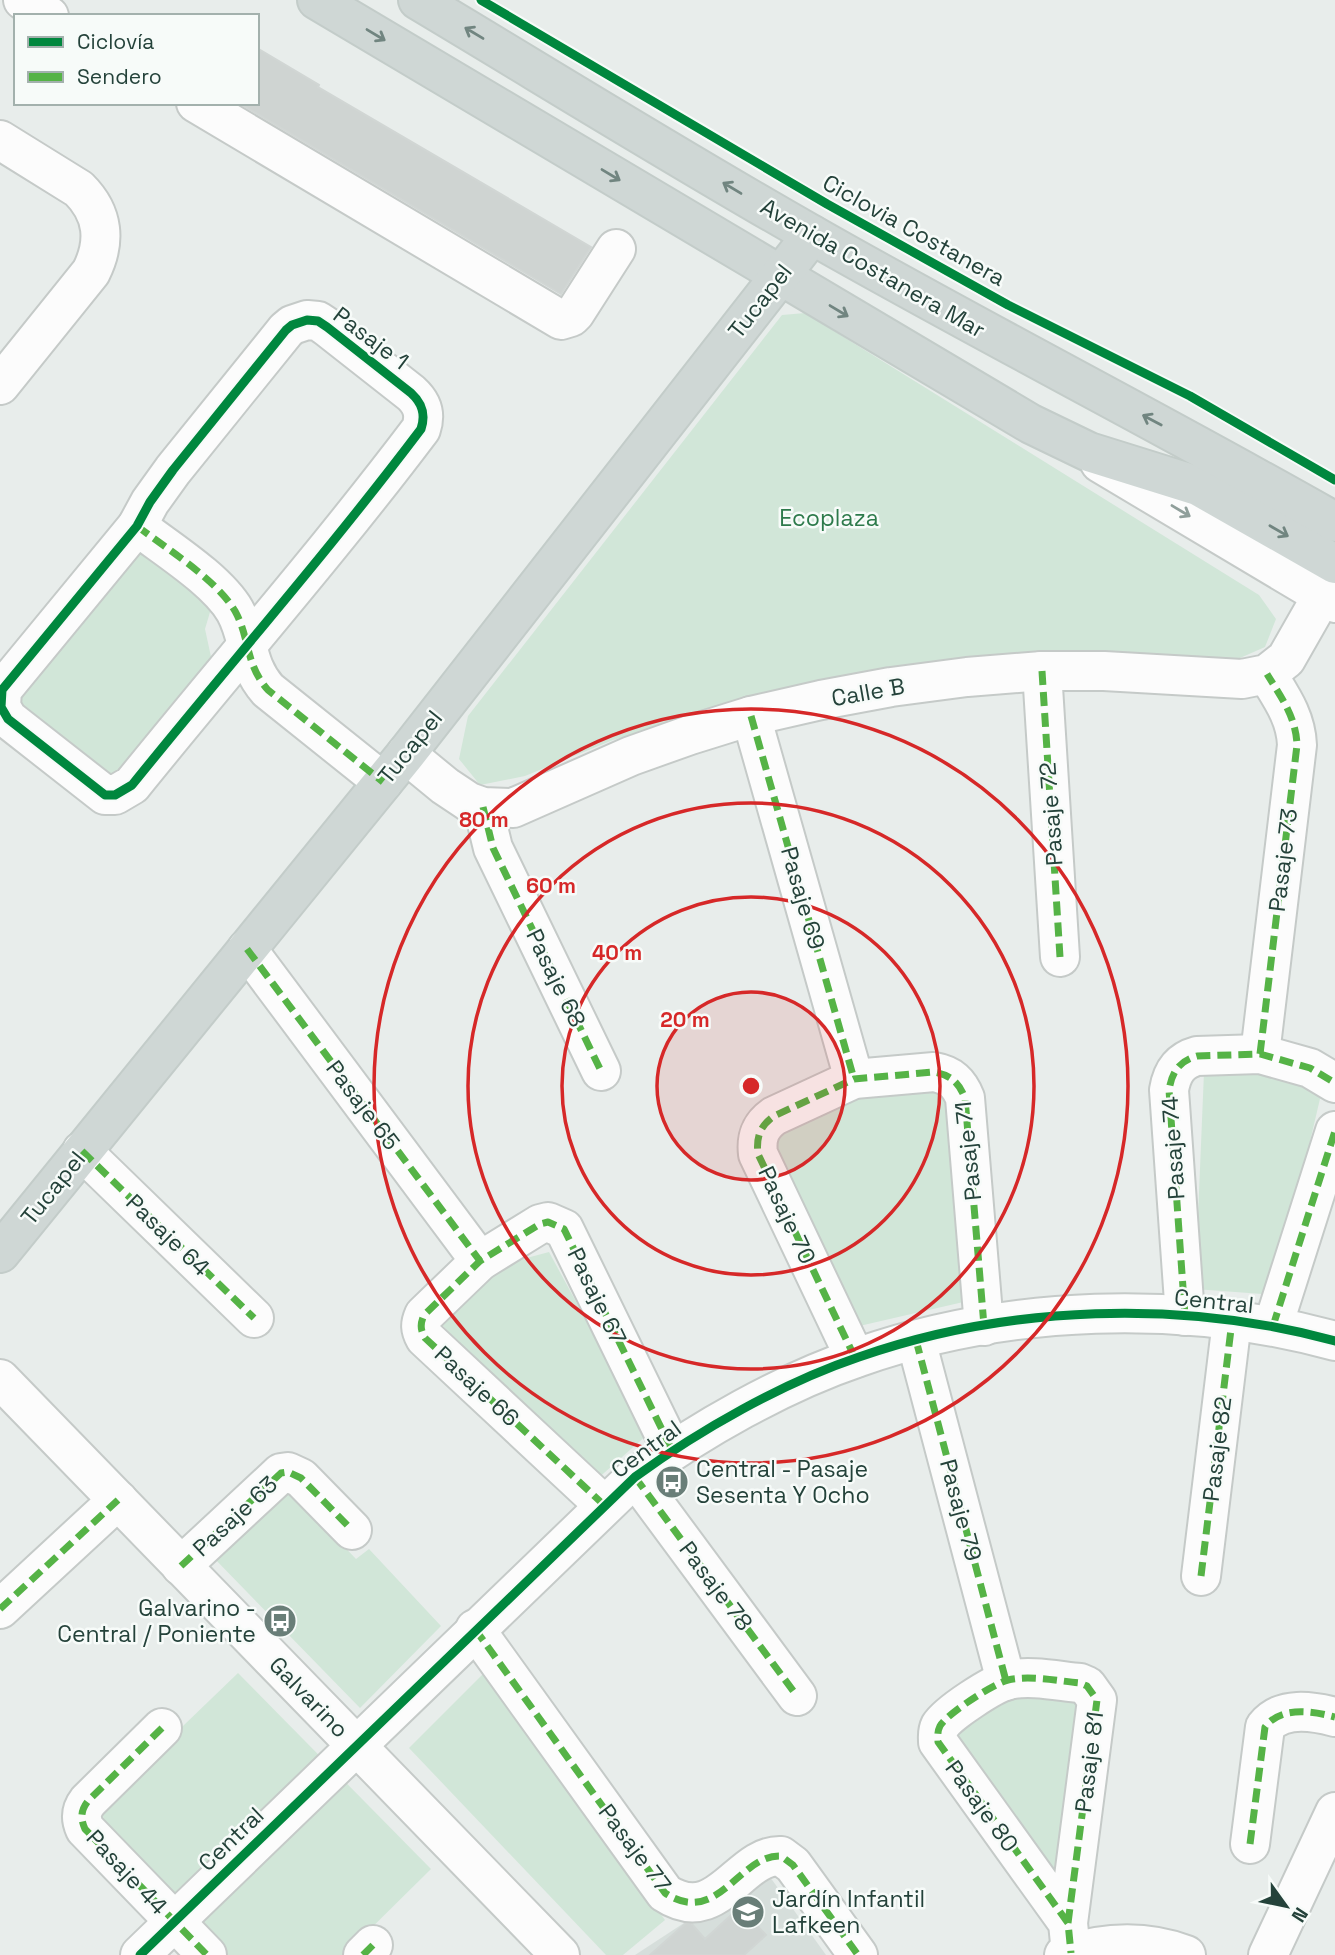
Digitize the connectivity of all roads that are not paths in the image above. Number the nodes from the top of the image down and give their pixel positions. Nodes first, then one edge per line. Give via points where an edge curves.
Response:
1 (23, 0) edge
2 (317, 0) edge
3 (418, 0) edge
4 (46, 14) edge
5 (199, 105) edge
6 (0, 140) edge
7 (812, 235) junction
8 (616, 249) dead end
9 (780, 276) junction
10 (0, 386) edge
11 (1335, 522) edge
12 (137, 526) junction
13 (1331, 588) edge
14 (247, 646) junction
15 (1042, 671) junction
16 (1267, 674) junction
17 (751, 716) junction
18 (394, 768) junction
19 (482, 807) junction
20 (247, 950) junction
21 (1060, 957) dead end
22 (1260, 1054) junction
23 (601, 1071) dead end
24 (854, 1079) junction
25 (1335, 1083) edge
26 (1335, 1131) edge
27 (82, 1151) junction
28 (0, 1253) edge
29 (480, 1261) junction
30 (1185, 1316) junction
31 (254, 1318) dead end
32 (1233, 1321) junction
33 (984, 1326) junction
34 (1273, 1326) junction
35 (916, 1340) junction
36 (1335, 1340) edge
37 (855, 1358) junction
38 (0, 1379) edge
39 (671, 1450) junction
40 (635, 1477) junction
41 (118, 1500) junction
42 (604, 1505) junction
43 (352, 1530) dead end
44 (181, 1566) junction
45 (1201, 1576) dead end
46 (0, 1609) edge
47 (475, 1629) junction
48 (1006, 1681) junction
49 (797, 1696) dead end
50 (1335, 1717) edge
51 (162, 1728) dead end
52 (355, 1745) junction
53 (1335, 1812) edge
54 (1250, 1844) dead end
55 (175, 1922) junction
56 (1068, 1944) edge
57 (140, 1955) edge
58 (207, 1955) edge
59 (560, 1955) edge
60 (858, 1955) edge
61 (1186, 1955) edge
62 (1268, 1955) edge

1 - 4 street
2 -> 9 main road
7 -> 3 main road, Avenida Costanera Mar
5 - 8 street via 561,320 575,313
6 - 10 street via 89,199 102,241 91,272
7 - 9 main road, Tucapel
11 -> 7 main road, Avenida Costanera Mar
9 -> 13 main road via 1031,424 1088,452 1198,486
9 - 18 main road, Tucapel
12 - 14 street, Calle B via 225,597
12 - 14 street, Pasaje 1 via 8,681 0,699 8,719 96,790 115,795 132,785
12 - 14 street, Pasaje 1 via 173,470 286,330 299,321 318,321 418,399 424,414 421,429
13 - 16 street via 1293,650
14 - 18 street, Calle B via 254,670 268,690
15 - 16 street, Calle B via 1235,679
15 - 17 street, Calle B via 891,687
15 - 21 street, Pasaje 72
16 - 22 street, Pasaje 73 via 1294,721 1297,745
17 - 19 street, Calle B via 631,756 513,808
17 - 24 street, Pasaje 69
18 - 19 street, Calle B
18 - 20 main road, Tucapel
19 - 23 street, Pasaje 68 via 493,849
20 - 27 main road, Tucapel
20 - 29 street, Pasaje 65
22 - 25 street via 1310,1068
22 - 30 street, Pasaje 74 via 1197,1056 1182,1063 1171,1079 1168,1090
24 - 33 street, Pasaje 71 via 934,1072 945,1074 961,1088
24 - 37 street, Pasaje 70 via 774,1116 765,1122 757,1143 758,1154
26 - 34 street
27 - 28 main road, Tucapel
27 - 31 street, Pasaje 64
29 - 39 street, Pasaje 67 via 540,1224 548,1222 564,1229
29 - 42 street, Pasaje 66 via 425,1315 421,1331
30 - 32 street, Central
30 - 33 street, Central via 1051,1317
32 - 34 street, Central
32 - 45 street, Pasaje 82
33 - 35 street, Central
34 - 36 street, Central
35 - 37 street, Central
35 - 48 street, Pasaje 79
37 - 39 street, Central via 767,1398
38 - 41 street, Galvarino
39 - 40 street, Central
40 - 42 street, Central
40 - 49 street, Pasaje 78
41 - 44 street, Galvarino
41 - 46 street
42 - 47 street, Central
43 - 44 street, Pasaje 63 via 301,1478 281,1473
44 - 52 street, Galvarino
47 - 52 street, Central
47 - 60 street, Pasaje 77 via 665,1893 686,1903 699,1903 767,1858 781,1856 793,1865
48 - 56 street, Pasaje 80 via 948,1717 937,1733 938,1742
48 - 56 street, Pasaje 81 via 1080,1683 1097,1700
50 - 54 street via 1285,1713 1265,1727
51 - 55 street, Pasaje 44 via 88,1801 81,1816 85,1829
52 - 55 street, Central
52 - 59 street, Galvarino
53 - 62 street
55 - 57 street, Central
55 - 58 street
56 - 61 street via 1142,1944

